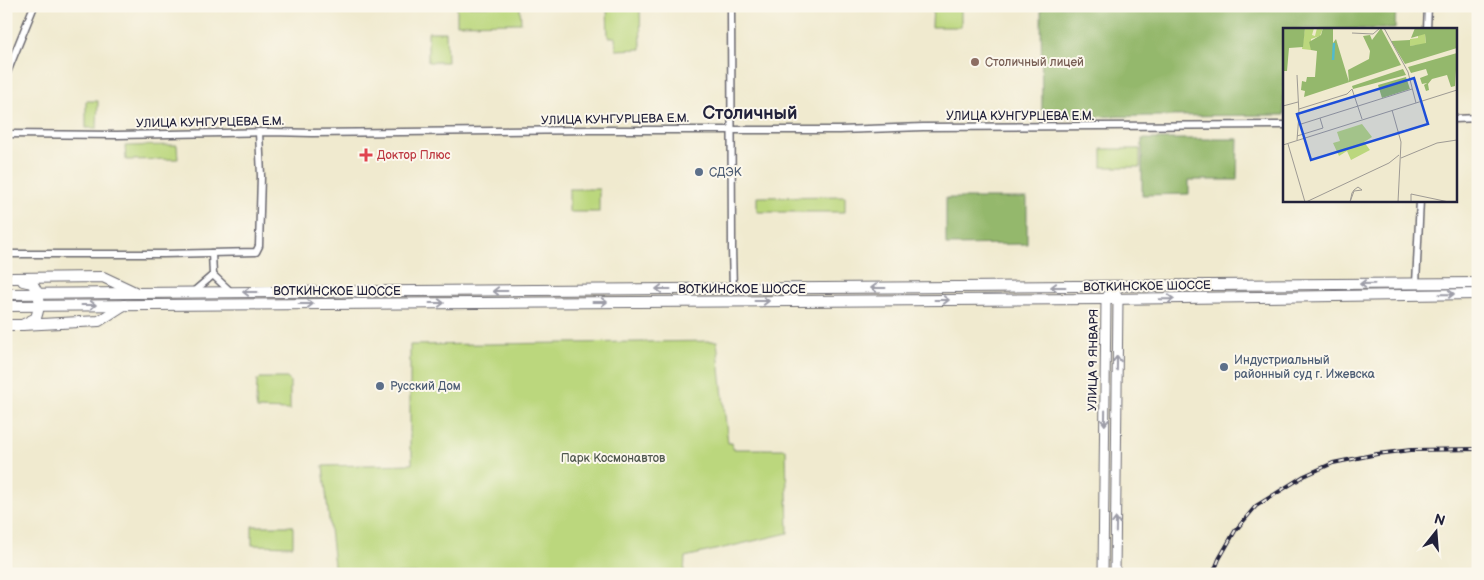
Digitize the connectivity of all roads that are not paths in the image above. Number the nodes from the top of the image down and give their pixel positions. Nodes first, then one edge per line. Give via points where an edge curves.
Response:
1 (34, 6) edge
2 (732, 6) edge
3 (1428, 6) edge
4 (1427, 28) edge
5 (6, 75) edge
6 (1478, 118) edge
7 (1456, 119) edge
8 (1283, 124) edge
9 (732, 129) junction
10 (260, 132) junction
11 (6, 134) edge
12 (1420, 201) edge
13 (6, 254) edge
14 (212, 254) junction
15 (213, 275) junction
16 (9, 279) edge
17 (1478, 283) edge
18 (1416, 284) junction
19 (1113, 286) junction
20 (733, 289) junction
21 (231, 292) junction
22 (138, 293) junction
23 (192, 293) junction
24 (6, 294) edge
25 (39, 294) junction
26 (1478, 294) edge
27 (1416, 295) junction
28 (1106, 299) junction
29 (1118, 299) junction
30 (40, 305) junction
31 (124, 305) junction
32 (6, 306) edge
33 (6, 325) edge
34 (22, 325) junction
35 (1103, 574) edge
36 (1116, 574) edge

1 - 5 street
2 - 9 street
3 - 4 street
6 - 7 street
8 - 9 street, УЛИЦА КУНГУРЦЕВА Е.М.
9 - 10 street, УЛИЦА КУНГУРЦЕВА Е.М.
9 - 20 street
10 - 11 street, УЛИЦА КУНГУРЦЕВА Е.М.
10 - 14 street via 260,246 256,252
12 - 18 street
13 - 14 street
14 - 15 street
15 - 21 street
15 - 23 street
16 - 22 main road via 103,277
16 - 25 main road via 32,283
17 - 18 main road, ВОТКИНСКОЕ ШОССЕ
18 -> 19 main road, ВОТКИНСКОЕ ШОССЕ
18 - 27 main road
19 -> 20 main road, ВОТКИНСКОЕ ШОССЕ
19 - 28 main road, УЛИЦА 9 ЯНВАРЯ
19 - 29 main road, УЛИЦА 9 ЯНВАРЯ
20 -> 21 main road, ВОТКИНСКОЕ ШОССЕ
21 - 23 main road, ВОТКИНСКОЕ ШОССЕ
22 - 23 main road, ВОТКИНСКОЕ ШОССЕ
22 - 25 main road, ВОТКИНСКОЕ ШОССЕ
24 - 25 main road, ВОТКИНСКОЕ ШОССЕ
25 - 30 main road
27 -> 26 main road, ВОТКИНСКОЕ ШОССЕ
29 -> 27 main road, ВОТКИНСКОЕ ШОССЕ
28 - 29 main road, ВОТКИНСКОЕ ШОССЕ
31 -> 28 main road, ВОТКИНСКОЕ ШОССЕ
28 -> 35 main road, УЛИЦА 9 ЯНВАРЯ
36 -> 29 main road, УЛИЦА 9 ЯНВАРЯ
30 -> 31 main road, ВОТКИНСКОЕ ШОССЕ
30 - 32 main road, ВОТКИНСКОЕ ШОССЕ
30 - 34 main road via 36,318
31 - 34 main road via 99,321
33 - 34 main road

